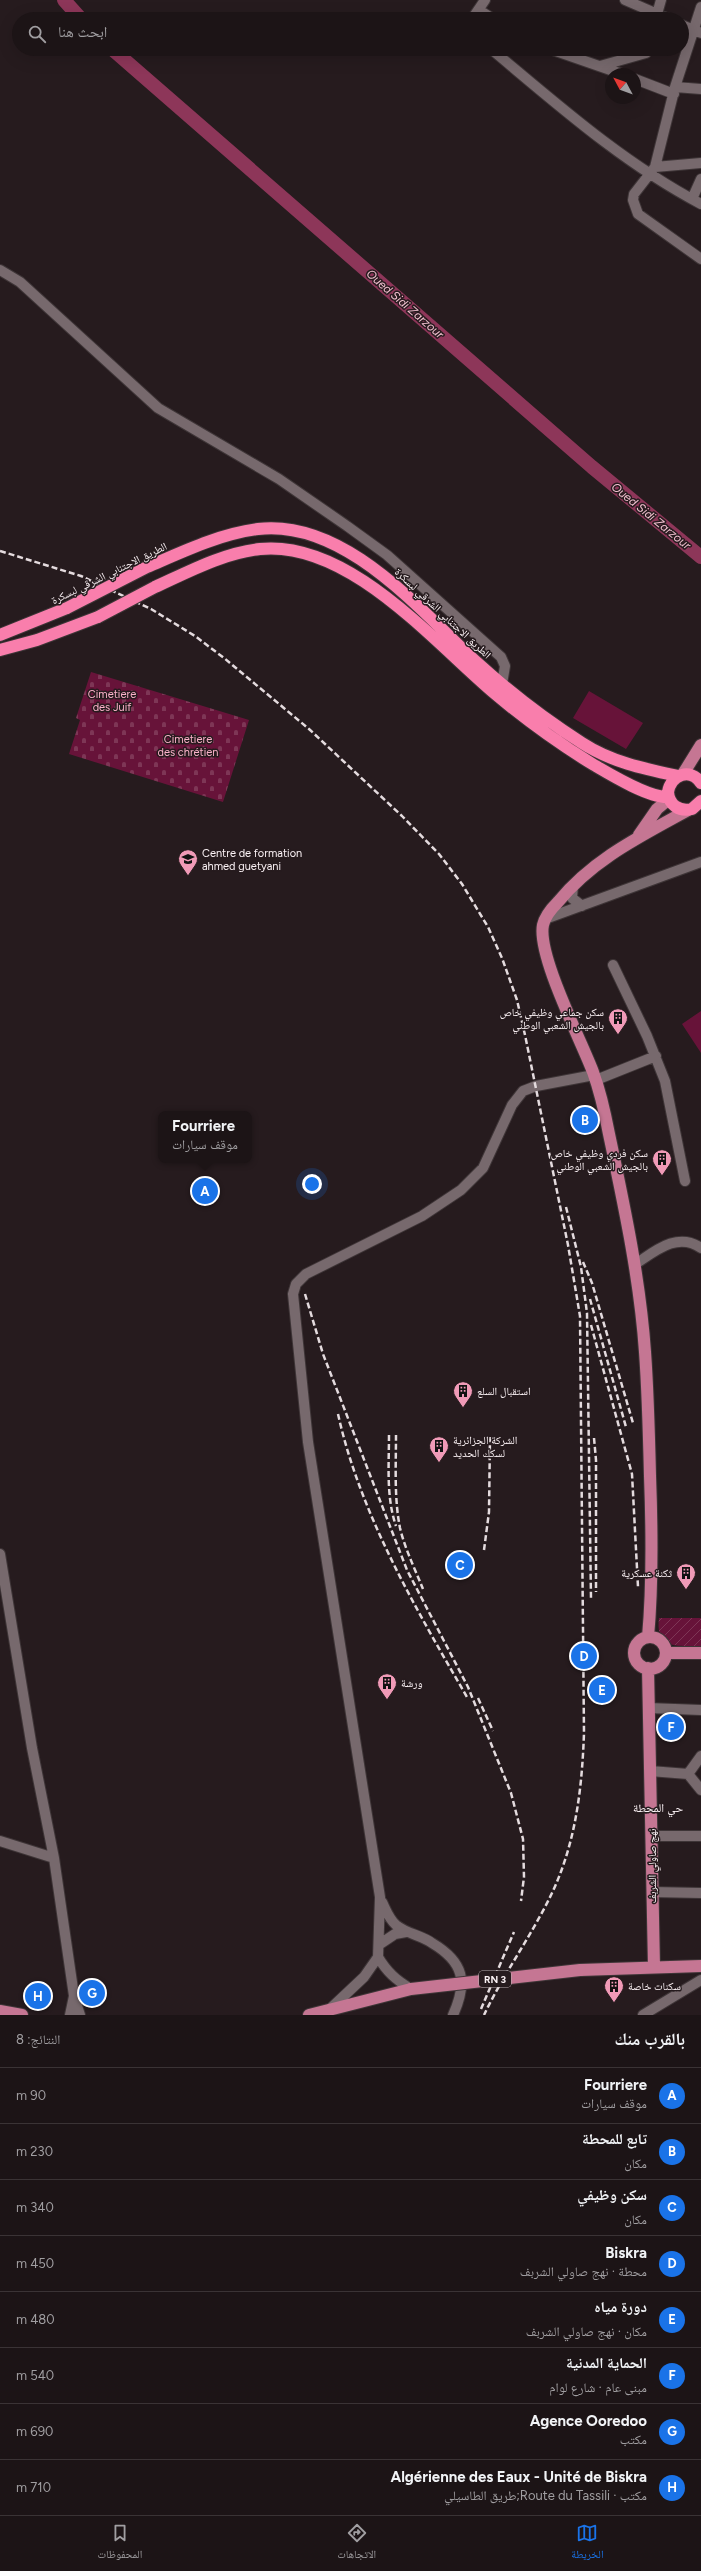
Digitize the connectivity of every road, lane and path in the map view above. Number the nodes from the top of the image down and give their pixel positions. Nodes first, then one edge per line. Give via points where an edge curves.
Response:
1 (485, 0) edge
2 (625, 0) edge
3 (661, 0) edge
4 (701, 7) edge
5 (479, 10) joint
6 (482, 12) edge
7 (652, 12) edge
8 (658, 12) edge
9 (697, 31) edge
10 (689, 52) edge
11 (500, 56) edge
12 (571, 56) edge
13 (638, 56) edge
14 (687, 56) edge
15 (600, 66) junction
16 (606, 68) edge
17 (641, 81) edge
18 (701, 89) edge
19 (674, 90) junction
20 (701, 163) edge
21 (653, 171) junction
22 (701, 179) edge
23 (696, 201) edge
24 (701, 258) edge
25 (0, 270) edge
26 (0, 635) edge
27 (0, 650) edge
28 (502, 684) junction
29 (701, 745) edge
30 (680, 775) junction
31 (701, 783) edge
32 (669, 798) junction
33 (696, 808) edge
34 (638, 837) junction
35 (701, 862) edge
36 (573, 885) junction
37 (582, 906) junction
38 (545, 919) junction
39 (613, 965) dead end
40 (656, 1056) junction
41 (595, 1078) junction
42 (685, 1181) dead end
43 (701, 1248) edge
44 (634, 1265) junction
45 (0, 1554) edge
46 (648, 1636) junction
47 (666, 1653) junction
48 (701, 1653) edge
49 (648, 1668) junction
50 (648, 1708) junction
51 (701, 1710) edge
52 (701, 1756) edge
53 (650, 1771) junction
54 (688, 1774) junction
55 (701, 1790) edge
56 (652, 1836) junction
57 (701, 1836) edge
58 (0, 1841) edge
59 (54, 1858) junction
60 (652, 1892) junction
61 (701, 1893) edge
62 (380, 1898) junction
63 (406, 1932) junction
64 (380, 1944) junction
65 (378, 1957) junction
66 (701, 1966) edge
67 (654, 1967) junction
68 (701, 1980) edge
69 (411, 1989) junction
70 (74, 1996) junction
71 (0, 2011) edge
72 (335, 2012) edge
73 (22, 2015) edge
74 (70, 2015) edge
75 (80, 2015) edge
76 (309, 2015) edge
77 (453, 2015) edge
78 (643, 2015) edge

1 - 5 street
2 - 7 street
3 - 8 street
4 - 9 street
5 - 6 street
9 - 10 street
11 - 21 street via 597,136
12 - 15 street
13 - 15 street
14 - 19 street
15 - 16 street
17 - 19 street
18 - 19 street
19 - 21 street
20 - 21 street
21 - 23 street
21 - 24 street via 633,196 635,211
22 - 23 street
25 - 28 street via 20,282 166,415 279,479 387,555 501,657 505,666
26 - 28 highway, الطريق الاجتنابي الشرقي لبسكرة, bridge via 25,627 147,567 192,548 233,534 259,529 285,530 309,535 352,555 397,585
27 - 32 highway, bridge via 37,640 98,617 199,567 260,549 283,550 344,568 386,597 493,692 545,734 608,773 655,795
28 - 30 highway, الطريق الاجتنابي الشرقي لبسكرة via 582,744 620,761
29 - 30 main road
30 - 31 highway, الطريق الاجتنابي الشرقي لبسكرة via 694,776
30 - 32 highway via 670,782
32 - 33 highway via 675,806
32 - 34 main road via 657,809
33 - 34 main road
34 - 36 main road via 610,853
35 - 37 street
36 - 37 street via 572,898
36 - 38 main road
37 - 38 street
38 - 41 main road via 543,940 553,972
39 - 40 street
40 - 41 street
40 - 42 street via 671,1105
41 - 44 main road
41 - 62 street via 536,1086 523,1091 512,1105 483,1168 461,1190 422,1216 306,1274 296,1284 293,1294 308,1442
43 - 44 street via 682,1240 672,1242
44 - 46 main road via 645,1350 648,1418 652,1541
45 - 59 street via 32,1748
46 - 47 main road via 659,1639
46 - 49 main road via 639,1641 634,1650 638,1664
47 - 48 main road
47 - 49 main road via 658,1666
49 - 50 main road, نهج صاولي الشربف
50 - 51 street
50 - 53 main road, نهج صاولي الشربف
52 - 54 street
53 - 54 street
53 - 56 main road, نهج صاولي الشربف
54 - 55 street
56 - 57 street
56 - 60 main road, نهج صاولي الشربف
58 - 59 street
59 - 70 street
60 - 61 street
60 - 67 main road, نهج صاولي الشربف
62 - 63 street via 391,1920
62 - 64 street
63 - 64 street via 395,1934
63 - 77 street via 437,1946 455,1964 462,1976 463,1989
64 - 65 street
65 - 69 street via 394,1979
65 - 72 street
66 - 67 main road, RN 3
67 - 69 main road, RN 3, bridge via 580,1970
68 - 78 street
69 - 72 main road, RN 3 via 351,2003
70 - 74 street
70 - 75 street
71 - 73 main road
72 - 76 main road

